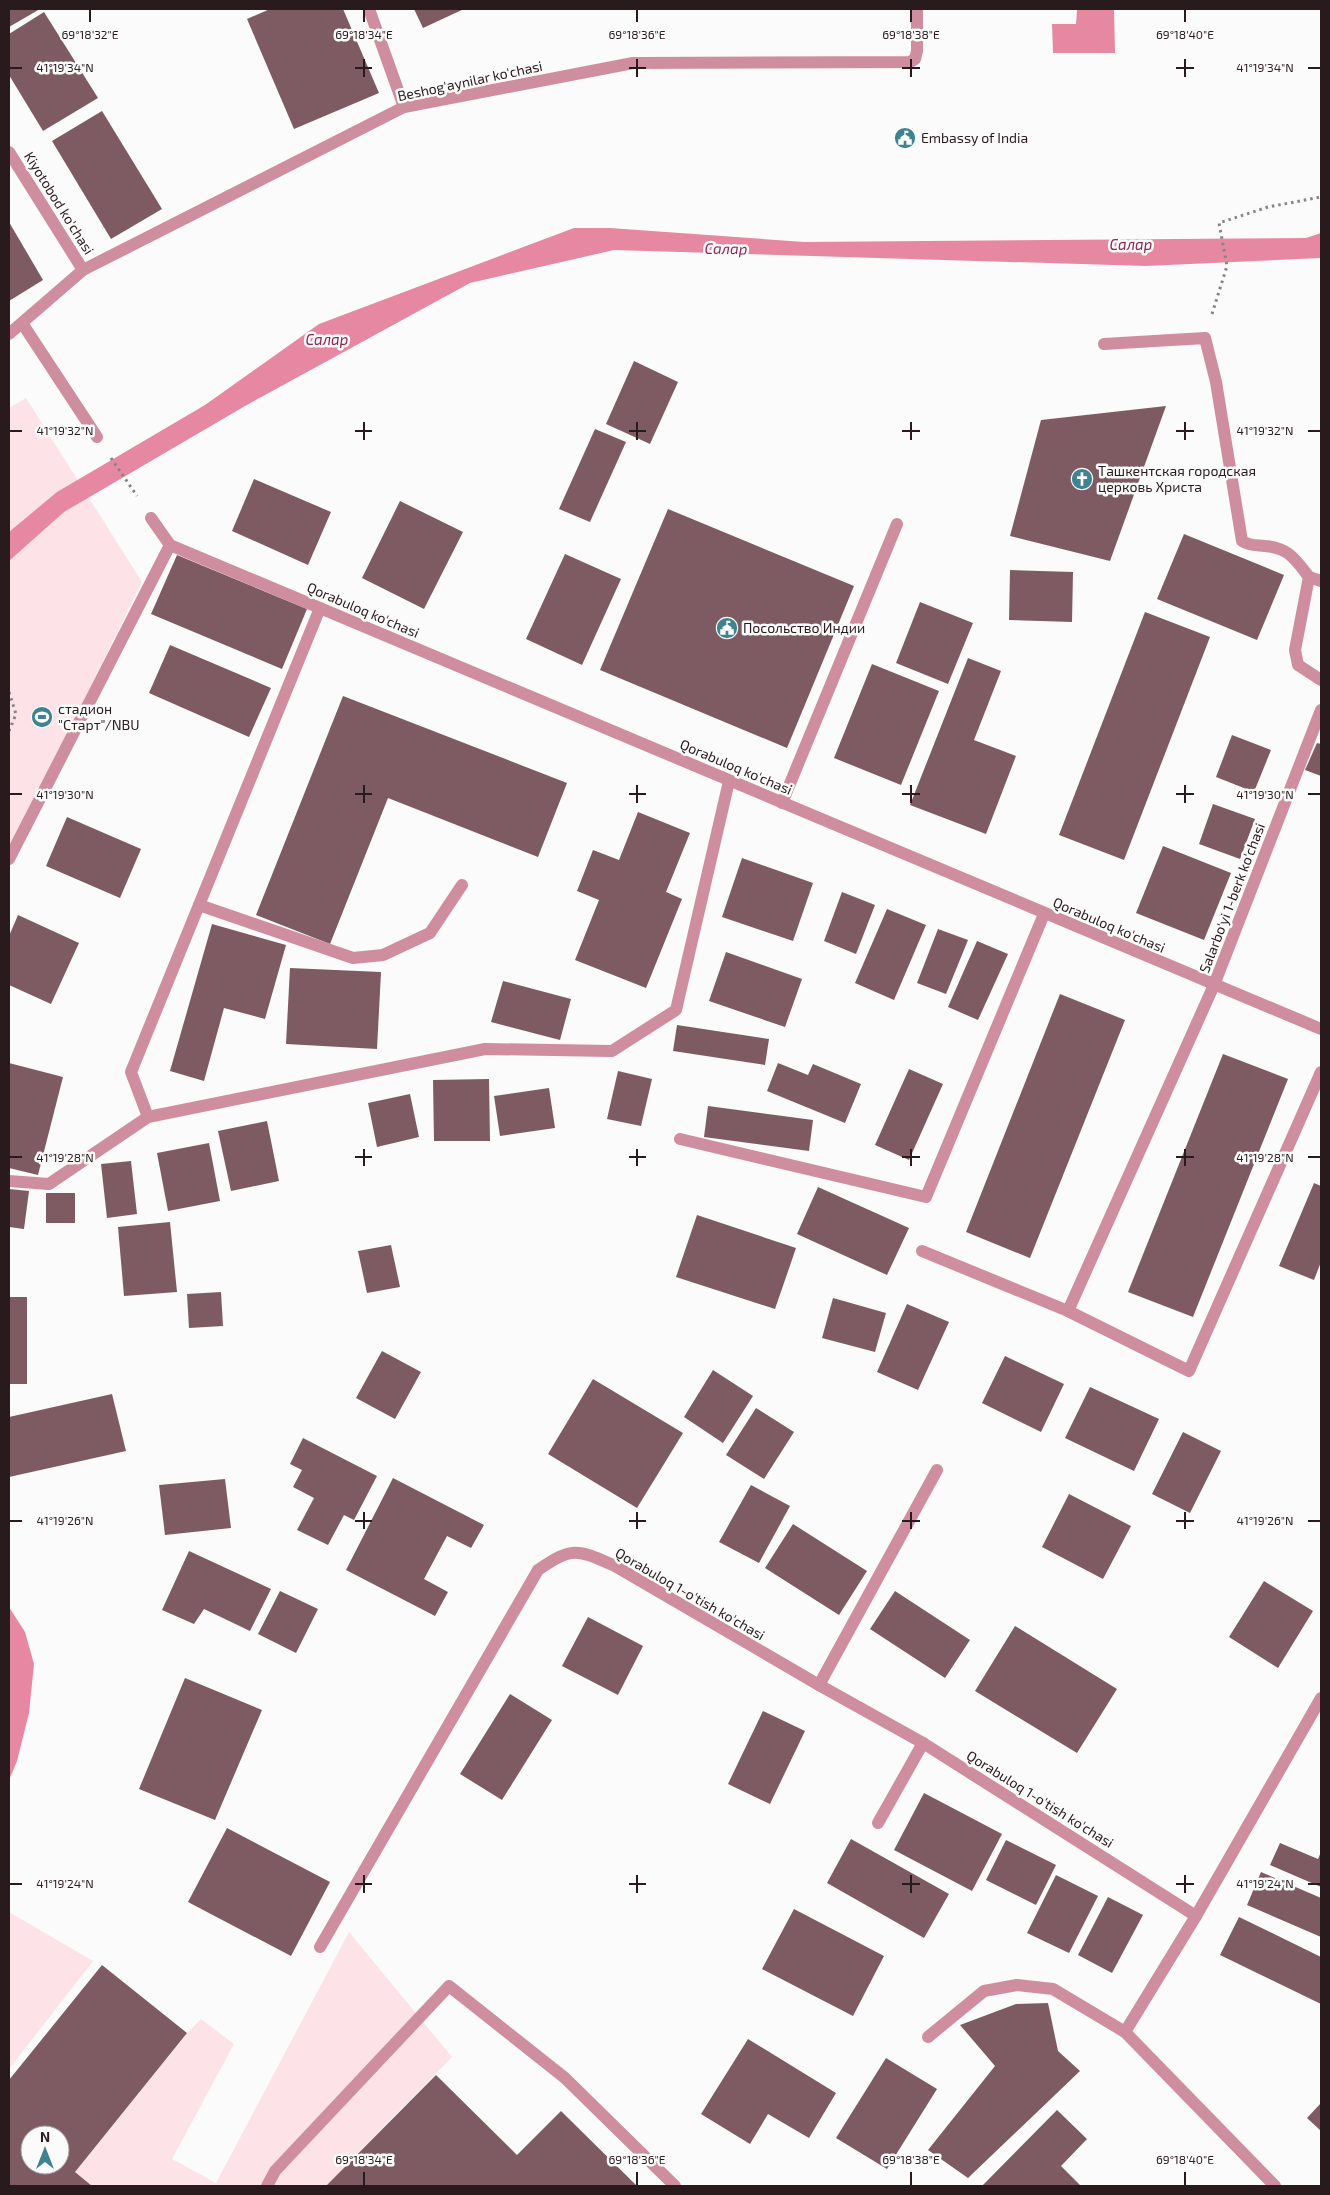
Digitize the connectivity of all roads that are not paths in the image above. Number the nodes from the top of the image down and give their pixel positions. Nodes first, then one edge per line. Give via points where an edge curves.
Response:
1 (369, 9) edge
2 (917, 9) edge
3 (404, 107) junction
4 (9, 152) edge
5 (83, 270) junction
6 (22, 323) junction
7 (9, 334) edge
8 (1104, 344) dead end
9 (97, 437) road end
10 (151, 518) road end
11 (897, 524) dead end
12 (170, 545) junction
13 (1309, 576) junction
14 (1321, 581) edge
15 (320, 608) junction
16 (1321, 680) edge
17 (1321, 710) edge
18 (729, 780) junction
19 (782, 803) junction
20 (9, 859) edge
21 (462, 885) dead end
22 (199, 905) junction
23 (1044, 914) junction
24 (1214, 984) junction
25 (1321, 1030) edge
26 (1321, 1072) edge
27 (148, 1117) junction
28 (680, 1139) dead end
29 (9, 1181) edge
30 (922, 1251) dead end
31 (1068, 1311) junction
32 (937, 1470) dead end
33 (819, 1685) junction
34 (1321, 1698) edge
35 (923, 1743) junction
36 (878, 1823) dead end
37 (1196, 1916) junction
38 (320, 1947) dead end
39 (1125, 2032) junction
40 (928, 2037) dead end
41 (267, 2186) edge
42 (676, 2186) edge
43 (1275, 2186) edge

1 - 3 street
2 - 3 street, Beshog'aynilar ko'chasi via 917,51 915,59 910,62 633,63
3 - 5 street, Beshog'aynilar ko'chasi
4 - 5 street, Kiyotobod ko'chasi
5 - 6 street, Beshog'aynilar ko'chasi
6 - 7 street, Beshog'aynilar ko'chasi
6 - 9 street
8 - 13 street via 1205,338 1216,382 1242,541 1289,552
10 - 12 street
11 - 19 street
12 - 15 street, Qorabuloq ko'chasi
12 - 20 street
13 - 14 street
13 - 16 street via 1295,650 1298,666
15 - 18 street, Qorabuloq ko'chasi
15 - 22 street
17 - 24 street, Salarbo'yi 1-berk ko'chasi
18 - 19 street, Qorabuloq ko'chasi
18 - 27 street via 676,1010 612,1051 485,1049
19 - 23 street, Qorabuloq ko'chasi
21 - 22 street via 430,933 383,955 354,958
22 - 27 street via 131,1072
23 - 24 street, Qorabuloq ko'chasi
23 - 28 street via 926,1197
24 - 25 street, Qorabuloq ko'chasi
24 - 31 street, Salarbo'yi 1-berk ko'chasi
26 - 31 street via 1189,1371
27 - 29 street via 49,1184
30 - 31 street
32 - 33 street
33 - 35 street, Qorabuloq 1-o'tish ko'chasi
33 - 38 street, Qorabuloq 1-o'tish ko'chasi via 615,1566 572,1551 556,1558 538,1570
34 - 37 street
35 - 36 street
35 - 37 street, Qorabuloq 1-o'tish ko'chasi
37 - 39 street
39 - 40 street via 1053,1989 1017,1985 984,1991
39 - 43 street
41 - 42 street via 275,2171 449,1986 565,2078

